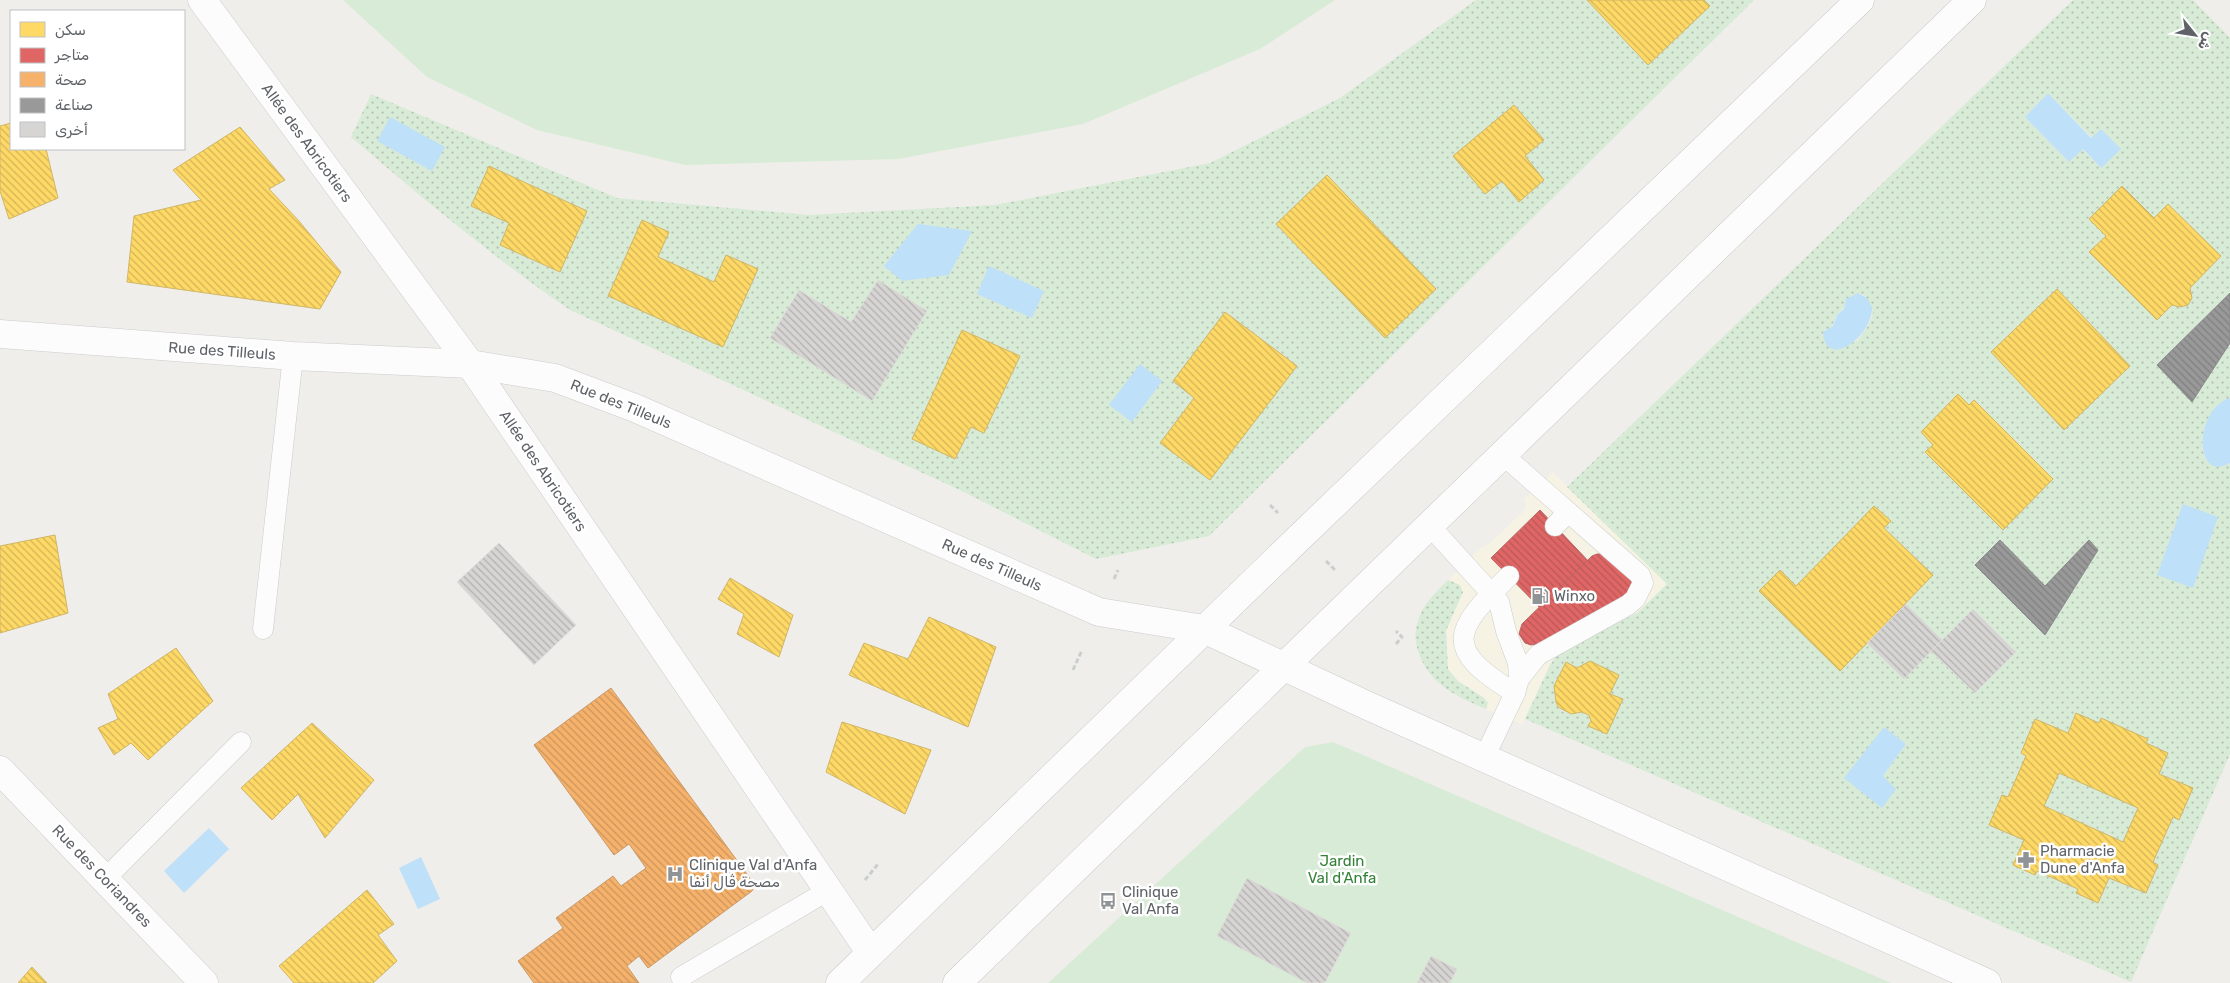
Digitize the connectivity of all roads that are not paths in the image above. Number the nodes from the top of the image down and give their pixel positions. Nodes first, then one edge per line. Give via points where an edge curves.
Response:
1 (202, 0) edge
2 (1860, 0) edge
3 (1972, 0) edge
4 (0, 334) edge
5 (293, 356) junction
6 (470, 364) junction
7 (1503, 456) junction
8 (1430, 526) junction
9 (1509, 576) dead end
10 (1492, 594) junction
11 (263, 629) dead end
12 (1204, 630) junction
13 (1286, 666) junction
14 (1517, 686) junction
15 (241, 742) dead end
16 (1484, 758) junction
17 (0, 770) edge
18 (105, 878) junction
19 (829, 890) junction
20 (871, 953) junction
21 (681, 977) dead end
22 (204, 983) edge
23 (840, 983) edge
24 (957, 983) edge
25 (1987, 983) edge

1 - 6 main road, Allée des Abricotiers
2 - 12 main road
3 - 7 main road via 1602,356
4 - 5 main road, Rue des Tilleuls
5 - 6 main road, Rue des Tilleuls
5 - 11 lane
6 - 12 main road, Rue des Tilleuls via 555,378 591,390 1099,612
6 - 19 main road, Allée des Abricotiers
7 - 8 main road
7 - 14 lane via 1562,519 1640,575 1643,583 1640,592 1628,605 1538,655
8 - 10 lane
8 - 13 main road
9 - 10 lane
10 - 14 lane via 1500,602 1518,664
10 - 14 lane via 1473,614 1464,631 1464,649 1487,676
12 - 13 main road, Rue des Tilleuls
12 - 20 main road
13 - 16 main road, Rue des Tilleuls
13 - 24 main road
14 - 16 lane
15 - 18 lane
16 - 25 main road, Rue des Tilleuls
17 - 18 main road, Rue des Coriandres
18 - 22 main road, Rue des Coriandres
19 - 20 main road, Allée des Abricotiers
19 - 21 lane
20 - 23 main road

